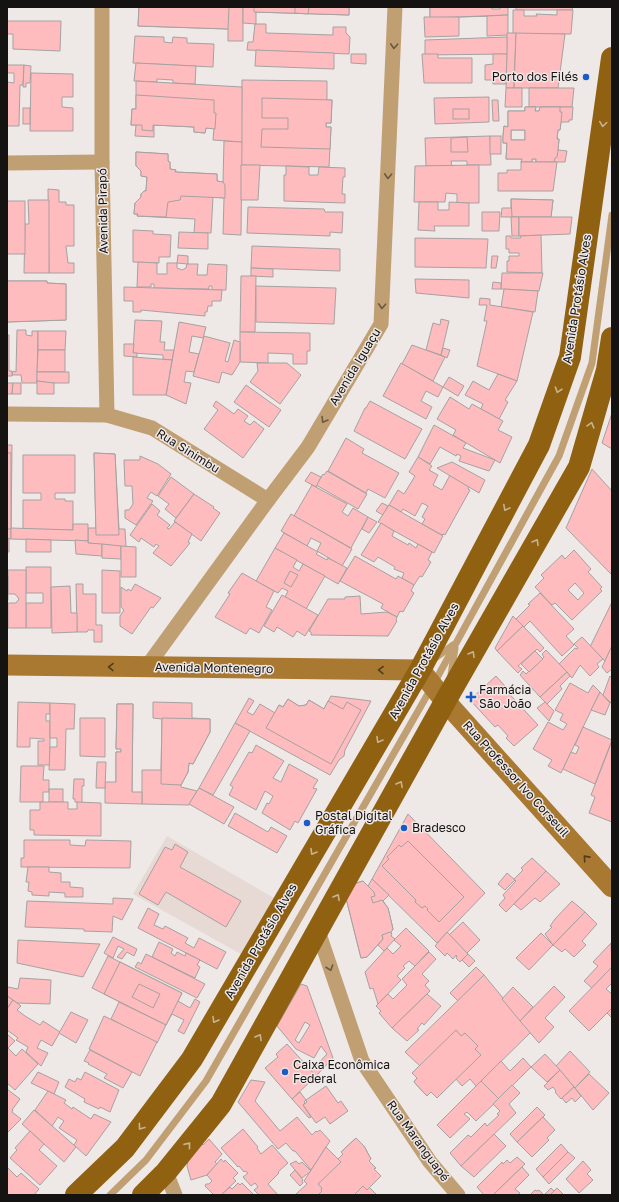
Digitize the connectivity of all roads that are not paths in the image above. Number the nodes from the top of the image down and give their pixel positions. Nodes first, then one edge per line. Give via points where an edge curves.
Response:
1 (102, 7) edge
2 (395, 7) edge
3 (612, 58) edge
4 (102, 162) junction
5 (7, 163) edge
6 (612, 215) edge
7 (612, 338) edge
8 (7, 414) edge
9 (107, 415) junction
10 (268, 500) junction
11 (456, 642) junction
12 (7, 665) edge
13 (146, 668) junction
14 (436, 688) junction
15 (612, 887) edge
16 (318, 931) junction
17 (166, 1172) junction
18 (76, 1195) edge
19 (110, 1195) edge
20 (144, 1195) edge
21 (175, 1195) edge
22 (458, 1195) edge

1 - 4 street, Avenida Pirapó
2 -> 10 street, Avenida Iguaçu via 381,324 308,447
3 -> 14 main road, Avenida Protásio Alves via 570,356 539,445
4 - 5 street
4 - 9 street, Avenida Pirapó
6 - 11 lane via 592,362 559,456
14 -> 7 main road, Avenida Protásio Alves via 579,467 607,370
8 - 9 street, Rua Sinimbu
9 - 10 street, Rua Sinimbu via 152,428
10 - 13 street, Avenida Iguaçu
11 - 14 lane
11 - 14 lane
11 - 14 lane
13 -> 12 street, Avenida Montenegro
14 -> 13 street, Avenida Montenegro
15 -> 14 street, Rua Professor Ivo Corseuil
16 -> 14 main road, Avenida Protásio Alves
14 -> 18 main road, Avenida Protásio Alves via 192,1059 125,1148
14 - 19 lane via 206,1081 146,1160
17 -> 16 main road, Avenida Protásio Alves via 221,1104
16 -> 22 street, Rua Maranguapé via 362,1061 430,1162
17 - 20 main road, Avenida Protásio Alves
17 - 21 street

